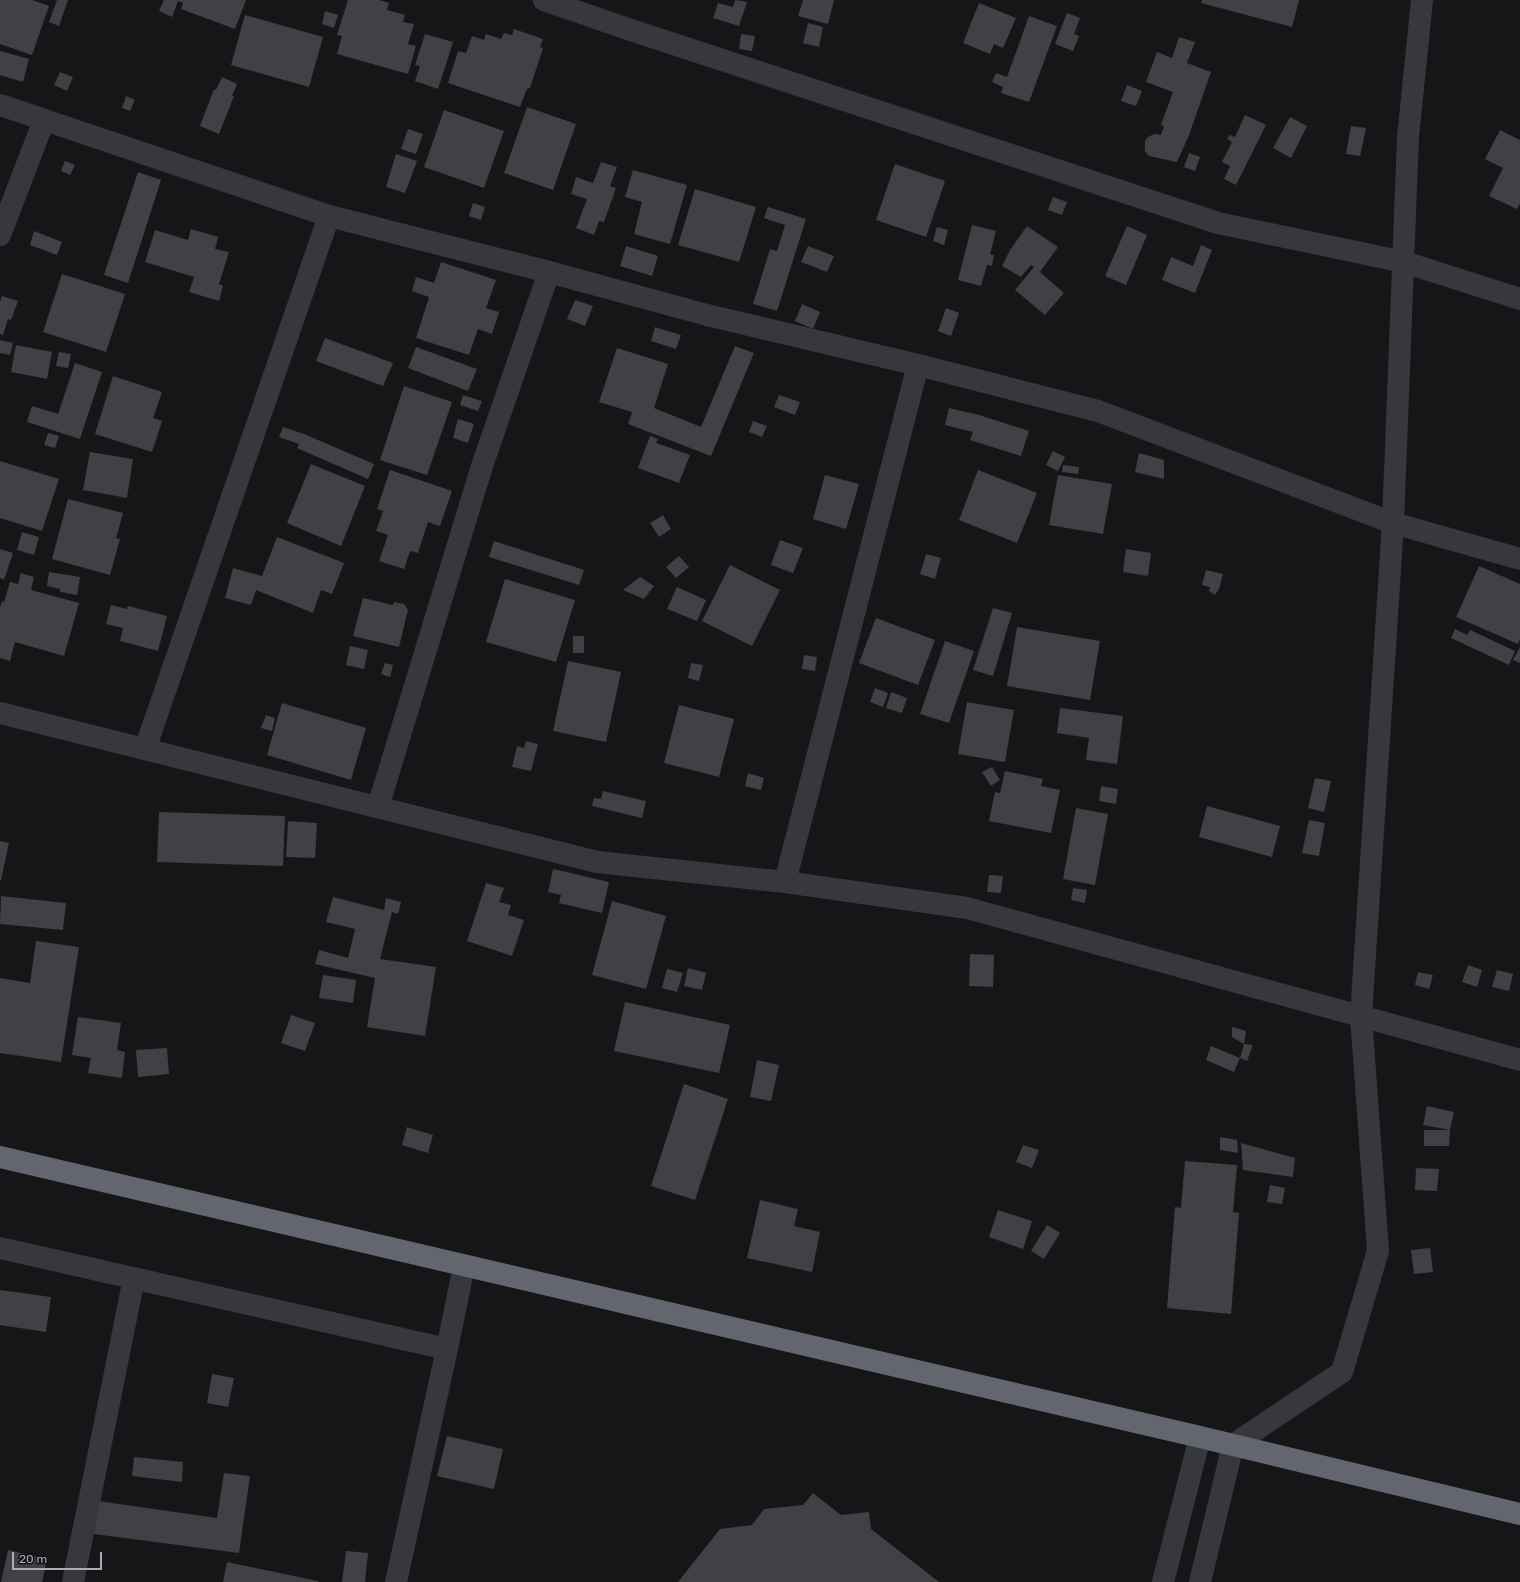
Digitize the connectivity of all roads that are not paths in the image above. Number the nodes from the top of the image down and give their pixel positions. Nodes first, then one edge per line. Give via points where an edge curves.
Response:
1 (544, 0) edge
2 (1422, 0) edge
3 (0, 105) edge
4 (44, 120) junction
5 (329, 216) junction
6 (0, 235) edge
7 (1404, 262) junction
8 (549, 272) junction
9 (1520, 299) edge
10 (918, 365) junction
11 (1393, 523) junction
12 (1520, 559) edge
13 (0, 713) edge
14 (145, 749) junction
15 (378, 807) junction
16 (785, 882) junction
17 (1361, 1016) junction
18 (1520, 1060) edge
19 (0, 1157) edge
20 (0, 1248) edge
21 (464, 1266) junction
22 (134, 1278) junction
23 (447, 1349) junction
24 (1200, 1437) junction
25 (1233, 1445) junction
26 (1520, 1514) edge
27 (73, 1582) edge
28 (396, 1582) edge
29 (1163, 1582) edge
30 (1200, 1582) edge

1 - 7 street via 1218,223
2 - 7 street via 1408,137
3 - 4 street
4 - 5 street
4 - 6 street
5 - 8 street
5 - 14 street
7 - 9 street
7 - 11 street
8 - 10 street via 707,315
8 - 15 street via 482,466
10 - 11 street via 1098,411
10 - 16 street
11 - 12 street
11 - 17 street
13 - 14 street
14 - 15 street
15 - 16 street via 597,862
16 - 17 street via 967,908
17 - 18 street
17 - 25 street via 1378,1251 1342,1372
19 - 21 highway
20 - 22 street
21 - 23 street
21 - 24 highway
22 - 23 street
22 - 27 street
23 - 28 street
24 - 25 highway
24 - 29 street
25 - 26 highway
25 - 30 street

